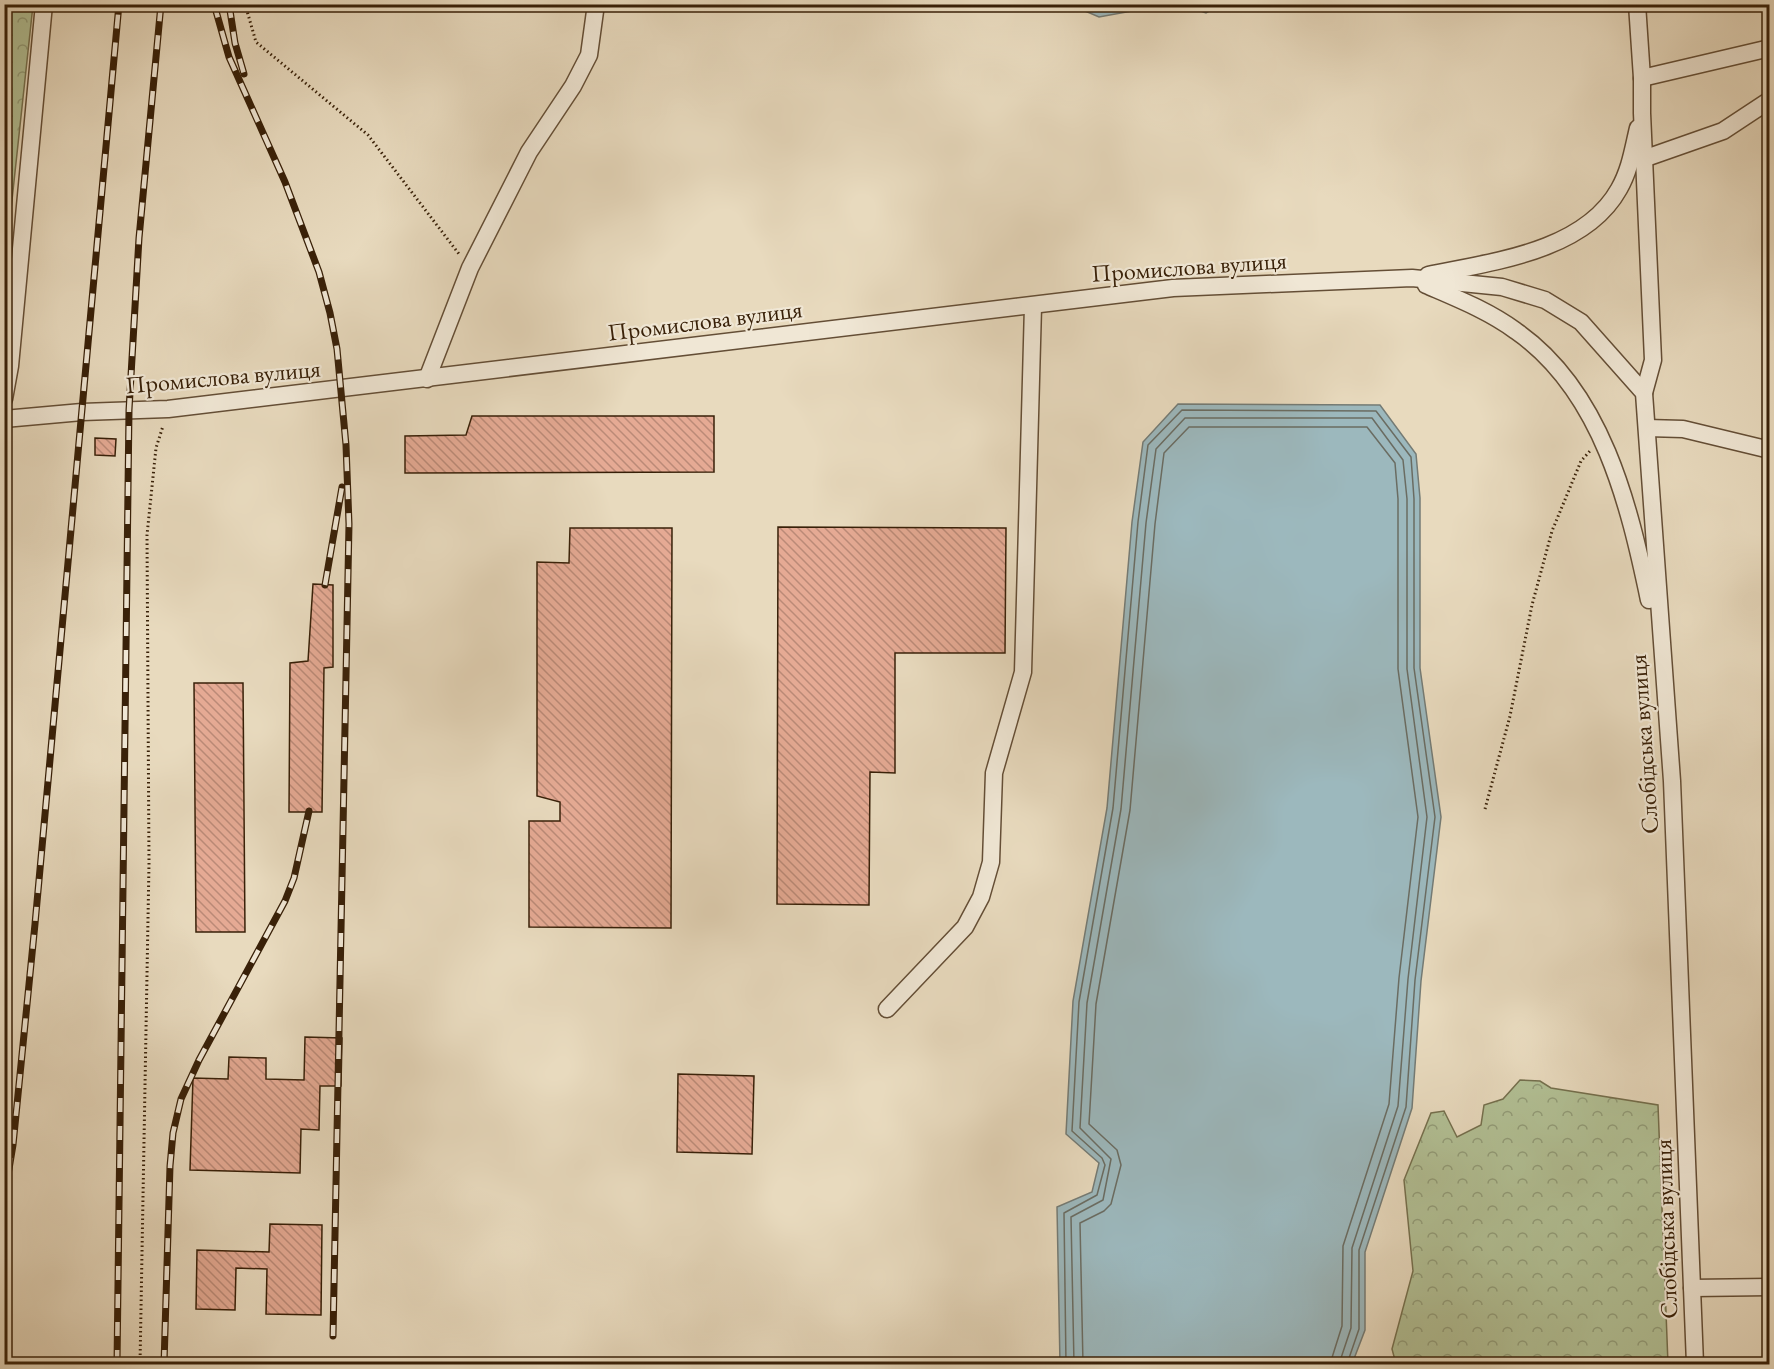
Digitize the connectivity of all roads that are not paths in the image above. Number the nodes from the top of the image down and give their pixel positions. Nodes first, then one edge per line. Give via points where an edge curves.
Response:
1 (44, 4) edge
2 (596, 4) edge
3 (1637, 4) edge
4 (1770, 48) edge
5 (1642, 78) junction
6 (1770, 100) edge
7 (1642, 113) junction
8 (1646, 158) junction
9 (1412, 278) junction
10 (1033, 306) junction
11 (427, 379) junction
12 (1644, 393) junction
13 (4, 399) edge
14 (4, 419) edge
15 (1647, 428) junction
16 (1770, 450) edge
17 (1664, 672) junction
18 (887, 1009) dead end
19 (1770, 1287) edge
20 (1692, 1288) junction
21 (1695, 1365) edge

1 - 13 street
2 - 11 street via 589,55 529,152 470,268
3 - 5 street
4 - 5 street
5 - 7 street
6 - 8 street via 1723,131
7 - 8 street
7 - 9 street via 1627,174 1618,192 1580,228 1558,242 1514,257
8 - 12 street via 1653,360
9 - 10 street, Промислова вулиця via 1173,288
9 - 12 street via 1502,287 1545,300 1581,322
9 - 17 street via 1517,331 1555,366 1582,402 1628,512
10 - 11 street, Промислова вулиця
10 - 18 street via 1023,672 994,773 991,862 981,897 965,927
11 - 14 street, Промислова вулиця via 168,409
12 - 15 street, Слобідська вулиця
15 - 16 street via 1683,429
15 - 17 street, Слобідська вулиця
17 - 20 street, Слобідська вулиця via 1672,781
19 - 20 street
20 - 21 street, Слобідська вулиця

